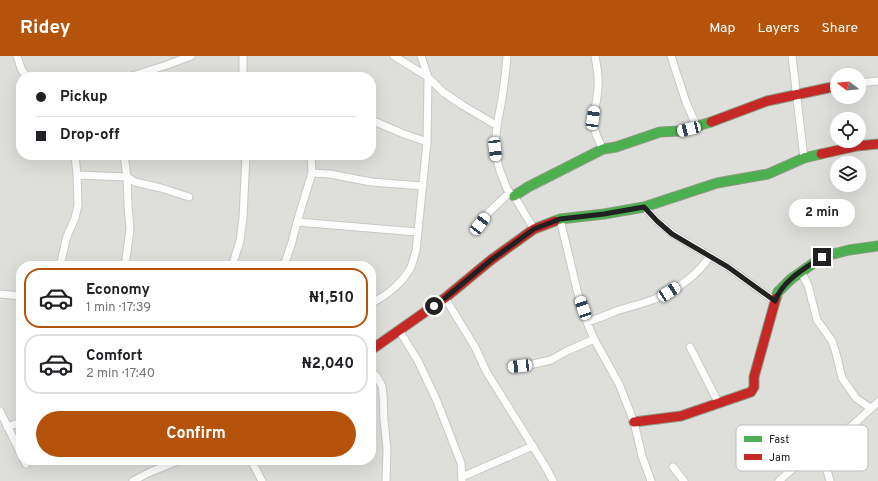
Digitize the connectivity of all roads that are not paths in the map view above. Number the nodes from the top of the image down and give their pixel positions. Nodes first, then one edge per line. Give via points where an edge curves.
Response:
1 (17, 56) edge
2 (191, 56) edge
3 (243, 56) edge
4 (394, 56) edge
5 (421, 56) edge
6 (507, 56) edge
7 (595, 56) edge
8 (671, 56) edge
9 (792, 56) edge
10 (23, 72) edge
11 (145, 72) edge
12 (243, 72) edge
13 (428, 77) junction
14 (878, 81) edge
15 (866, 82) edge
16 (830, 87) edge
17 (797, 94) junction
18 (376, 122) edge
19 (496, 125) junction
20 (697, 127) junction
21 (427, 142) junction
22 (878, 144) edge
23 (603, 149) junction
24 (804, 158) junction
25 (76, 160) edge
26 (125, 160) edge
27 (246, 160) edge
28 (311, 160) edge
29 (312, 173) junction
30 (78, 175) junction
31 (127, 177) junction
32 (423, 186) junction
33 (511, 195) junction
34 (189, 197) dead end
35 (644, 207) junction
36 (560, 219) junction
37 (297, 222) junction
38 (480, 224) dead end
39 (534, 229) junction
40 (417, 232) junction
41 (878, 246) edge
42 (710, 256) junction
43 (61, 261) edge
44 (126, 261) edge
45 (234, 261) edge
46 (286, 261) edge
47 (801, 272) junction
48 (0, 294) edge
49 (16, 296) edge
50 (445, 298) junction
51 (376, 300) edge
52 (775, 301) junction
53 (587, 322) junction
54 (399, 330) junction
55 (594, 339) junction
56 (376, 346) edge
57 (690, 347) dead end
58 (510, 367) dead end
59 (376, 376) edge
60 (718, 402) junction
61 (878, 402) edge
62 (870, 408) junction
63 (0, 411) edge
64 (634, 422) junction
65 (16, 424) edge
66 (853, 425) edge
67 (7, 427) junction
68 (16, 444) edge
69 (533, 446) junction
70 (168, 465) edge
71 (254, 465) edge
72 (673, 467) dead end
73 (791, 471) edge
74 (827, 471) edge
75 (148, 473) junction
76 (462, 479) edge
77 (782, 480) edge
78 (133, 481) edge
79 (151, 481) edge
80 (262, 481) edge
81 (386, 481) edge
82 (553, 481) edge
83 (651, 481) edge
84 (684, 481) edge
85 (830, 481) edge

1 - 10 street
2 - 11 street
3 - 12 street
4 - 13 street
5 - 13 street
6 - 19 street
7 - 23 street via 598,88 593,128
8 - 20 street
9 - 17 street
13 - 19 street via 462,106
13 - 21 street
14 - 15 street
16 - 17 street
17 - 20 street via 767,101
17 - 24 street
18 - 21 street
19 - 33 street via 498,169
20 - 23 street via 660,132
21 - 32 street
22 - 24 street
23 - 33 street
24 - 35 street via 768,174 718,183
25 - 30 street
26 - 31 street
27 - 45 street via 244,218
28 - 29 street
29 - 32 street via 371,182
29 - 37 street
30 - 31 street
30 - 43 street via 78,205
31 - 34 street via 135,182
31 - 44 street via 130,229
32 - 40 street
33 - 38 street via 489,212
33 - 39 street
35 - 36 street
35 - 42 street via 672,234
36 - 39 street
36 - 53 street
37 - 40 street
37 - 46 street
39 - 50 street
40 - 51 street via 412,266 390,291
41 - 47 street via 822,257
42 - 52 street
42 - 53 street via 693,276 669,292
47 - 52 street via 778,292
47 - 62 street via 808,284 817,320 832,341 842,378 856,398
48 - 49 street
50 - 54 street
50 - 69 street via 475,347 486,371
52 - 60 street via 754,377 755,388 749,394
53 - 55 street
54 - 56 street
54 - 76 street via 418,361 436,399 461,463
55 - 58 street via 552,360
55 - 64 street via 619,384
57 - 60 street
59 - 81 street via 382,386 383,395 387,449
60 - 64 street via 678,416
61 - 62 street
62 - 66 street
63 - 67 street
64 - 83 street
65 - 67 street
67 - 68 street
69 - 76 street
69 - 82 street
70 - 75 street
71 - 80 street
72 - 84 street
73 - 77 street
74 - 85 street
75 - 78 street
75 - 79 street

